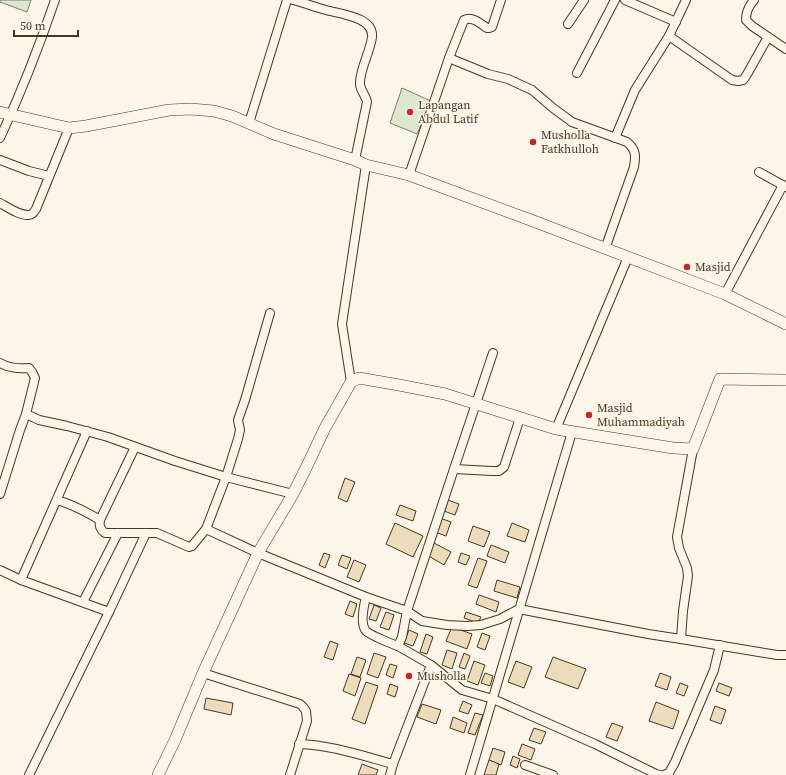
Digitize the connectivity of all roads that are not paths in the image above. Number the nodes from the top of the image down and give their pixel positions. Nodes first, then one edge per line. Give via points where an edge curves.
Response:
1 (55, 0) edge
2 (287, 0) edge
3 (293, 0) edge
4 (501, 0) edge
5 (584, 0) edge
6 (615, 0) edge
7 (625, 0) edge
8 (686, 0) edge
9 (754, 0) edge
10 (676, 22) junction
11 (568, 24) dead end
12 (669, 36) junction
13 (768, 37) junction
14 (786, 49) edge
15 (449, 58) junction
16 (577, 73) dead end
17 (6, 113) edge
18 (248, 124) junction
19 (68, 128) junction
20 (0, 138) edge
21 (614, 138) junction
22 (0, 160) edge
23 (355, 160) junction
24 (366, 165) junction
25 (760, 172) dead end
26 (408, 174) junction
27 (50, 176) junction
28 (785, 186) edge
29 (0, 203) edge
30 (605, 249) junction
31 (628, 258) junction
32 (724, 294) junction
33 (270, 313) dead end
34 (786, 324) edge
35 (493, 353) dead end
36 (0, 363) edge
37 (786, 380) edge
38 (351, 382) junction
39 (476, 404) junction
40 (26, 414) junction
41 (520, 418) junction
42 (556, 429) junction
43 (87, 431) junction
44 (572, 432) junction
45 (135, 447) junction
46 (693, 449) junction
47 (454, 469) junction
48 (226, 477) junction
49 (0, 494) edge
50 (293, 494) junction
51 (57, 500) junction
52 (100, 520) junction
53 (206, 528) junction
54 (118, 533) junction
55 (146, 533) junction
56 (258, 553) junction
57 (0, 570) edge
58 (21, 580) junction
59 (366, 597) junction
60 (83, 602) junction
61 (519, 609) junction
62 (407, 611) junction
63 (109, 612) junction
64 (681, 639) junction
65 (720, 645) junction
66 (398, 646) junction
67 (786, 655) edge
68 (431, 665) junction
69 (203, 672) junction
70 (493, 699) junction
71 (299, 744) junction
72 (393, 764) junction
73 (525, 766) dead end
74 (29, 775) edge
75 (158, 775) edge
76 (290, 775) edge
77 (390, 775) edge
78 (470, 775) edge
79 (553, 775) edge
80 (660, 775) edge
81 (664, 775) edge

1 - 17 street via 44,32
2 - 18 street
3 - 23 street via 351,16 361,20 372,30 360,86 367,102
4 - 15 street via 492,27 486,28 471,18 464,20
5 - 11 street
6 - 16 street
7 - 10 street
8 - 10 street
9 - 13 street via 748,8 746,20
10 - 12 street
12 - 13 street via 732,80 738,81 746,76
12 - 21 street via 635,90
13 - 14 street
15 - 21 street via 532,90 572,122
15 - 26 street
17 - 19 street
17 - 20 street
18 - 19 street via 214,111 191,109 169,110
18 - 23 street
19 - 27 street
21 - 30 street via 633,147 636,159
22 - 27 street
23 - 24 street
24 - 26 street
24 - 38 street via 342,324
25 - 28 street
26 - 30 street
27 - 29 street via 33,213 20,214
28 - 32 street
30 - 31 street
31 - 32 street
31 - 42 street
32 - 34 street
33 - 48 street via 238,420 240,430
35 - 39 street
36 - 40 street via 28,368 32,372 35,378
37 - 46 street via 720,379
38 - 39 street via 359,378 399,385 445,394
38 - 50 street
39 - 41 street
39 - 47 street
40 - 43 street via 39,420
40 - 49 street
41 - 42 street
41 - 47 street via 504,468 492,471
42 - 44 street
43 - 45 street
43 - 51 street
44 - 46 street
44 - 61 street
45 - 48 street
45 - 52 street
46 - 64 street via 677,537 688,576
47 - 62 street
48 - 50 street
48 - 53 street
50 - 56 street
51 - 52 street via 83,509
51 - 58 street
52 - 54 street via 99,525 105,533
53 - 55 street via 192,546 188,547 157,533
53 - 56 street
54 - 55 street
54 - 60 street
55 - 63 street
56 - 59 street
56 - 69 street
57 - 58 street
58 - 60 street
59 - 62 street
59 - 66 street via 363,620 367,632
60 - 63 street
61 - 62 street via 500,619 467,626 422,621
61 - 64 street
61 - 70 street
62 - 66 street
63 - 74 street
64 - 65 street
65 - 67 street
65 - 81 street via 714,670 675,762 669,773
66 - 68 street
68 - 70 street via 462,690
68 - 72 street
69 - 71 street via 300,704 306,711 307,721
69 - 75 street
70 - 78 street
70 - 80 street
71 - 72 street via 334,749
71 - 76 street
72 - 77 street
73 - 79 street

